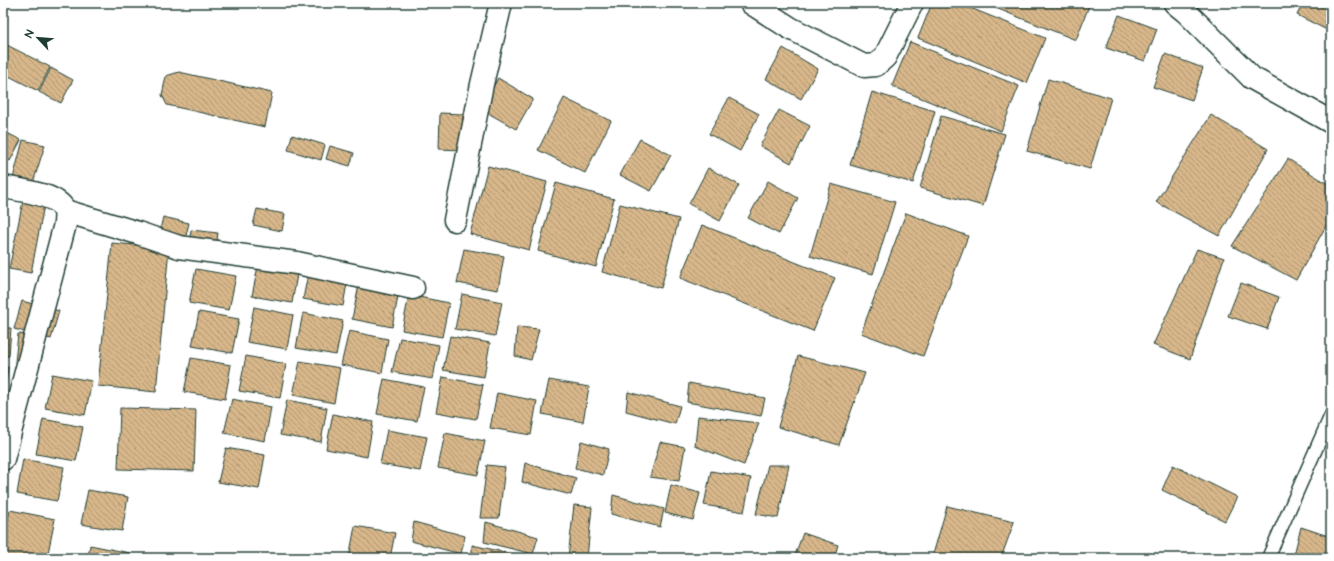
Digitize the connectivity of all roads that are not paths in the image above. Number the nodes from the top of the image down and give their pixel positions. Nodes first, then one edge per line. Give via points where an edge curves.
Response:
1 (500, 3) edge
2 (751, 3) edge
3 (912, 3) edge
4 (1175, 3) edge
5 (1331, 122) edge
6 (3, 187) edge
7 (65, 211) junction
8 (455, 220) dead end
9 (413, 288) dead end
10 (1331, 415) edge
11 (3, 459) edge
12 (1268, 558) edge

1 - 8 street
2 - 3 street via 790,28 864,66 876,65 885,57
4 - 5 street via 1252,78
6 - 7 street via 46,196
7 - 9 street via 179,247 297,263
7 - 11 street via 65,224
10 - 12 lane

